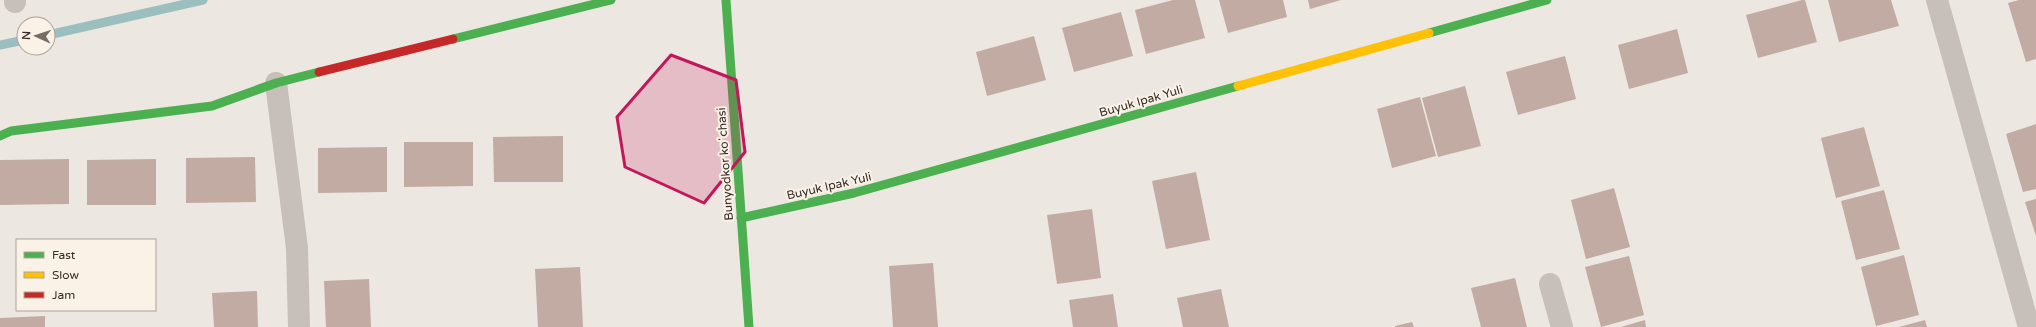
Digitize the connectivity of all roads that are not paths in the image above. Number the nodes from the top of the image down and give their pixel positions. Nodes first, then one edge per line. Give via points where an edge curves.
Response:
1 (611, 0) edge
2 (726, 0) edge
3 (1546, 0) edge
4 (1937, 0) edge
5 (276, 83) junction
6 (0, 136) edge
7 (741, 218) junction
8 (1550, 284) dead end
9 (299, 327) edge
10 (749, 327) edge
11 (1562, 327) edge
12 (2029, 327) edge

1 - 5 street
2 - 7 street, Bunyodkor koʻchasi
3 - 7 street, Buyuk Ipak Yuli via 854,194
4 - 12 street
5 - 6 street via 212,106 11,132
5 - 9 street via 297,248
7 - 10 street, Bunyodkor koʻchasi
8 - 11 street

